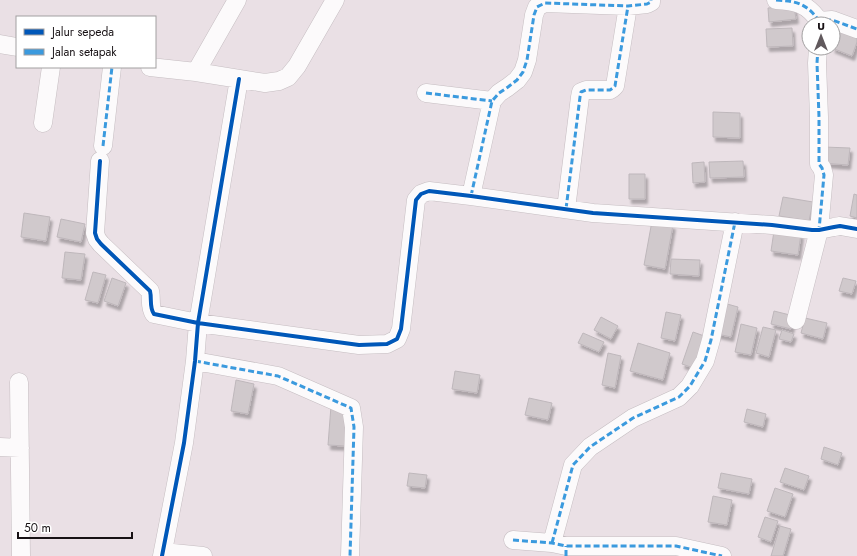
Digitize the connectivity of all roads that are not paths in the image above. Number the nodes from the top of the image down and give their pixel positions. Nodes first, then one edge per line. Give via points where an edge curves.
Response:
1 (237, 0) edge
2 (335, 0) edge
3 (651, 0) edge
4 (776, 0) edge
5 (628, 6) junction
6 (815, 16) edge
7 (841, 23) edge
8 (857, 29) edge
9 (0, 44) edge
10 (16, 47) edge
11 (817, 56) edge
12 (51, 68) edge
13 (112, 68) edge
14 (156, 68) edge
15 (196, 72) junction
16 (239, 79) junction
17 (426, 93) dead end
18 (492, 101) junction
19 (43, 123) dead end
20 (471, 196) junction
21 (566, 209) junction
22 (735, 222) junction
23 (857, 228) edge
24 (819, 230) junction
25 (796, 320) dead end
26 (198, 324) junction
27 (195, 361) junction
28 (19, 382) dead end
29 (0, 447) edge
30 (20, 448) junction
31 (513, 540) dead end
32 (561, 548) edge
33 (162, 554) edge
34 (20, 556) edge
35 (203, 556) edge
36 (350, 556) edge
37 (722, 556) edge

1 - 15 street
2 - 16 street via 288,77 265,83
3 - 5 street via 647,4
4 - 6 street via 803,5
5 - 18 street via 545,3 537,7 523,72
5 - 21 street via 615,86 610,90 581,92
7 - 8 street
9 - 10 street
11 - 24 street via 819,164 824,175
12 - 19 street
13 - 26 street via 101,154 95,233 97,239 150,291 151,309 154,314
14 - 15 street
15 - 16 street
16 - 26 street
17 - 18 street
18 - 20 street
20 - 21 street
20 - 26 street via 429,191 421,194 416,200 401,328 397,339 387,344 359,345
21 - 22 street
22 - 24 street
22 - 32 street via 705,361 690,386 679,397 633,418 590,447 573,465
23 - 24 street via 840,226
24 - 25 street
26 - 27 street
27 - 33 street via 184,442
27 - 36 street via 278,376 352,408 354,426
28 - 30 street
29 - 30 street
30 - 34 street
31 - 32 street
32 - 37 street via 676,546
33 - 35 street

